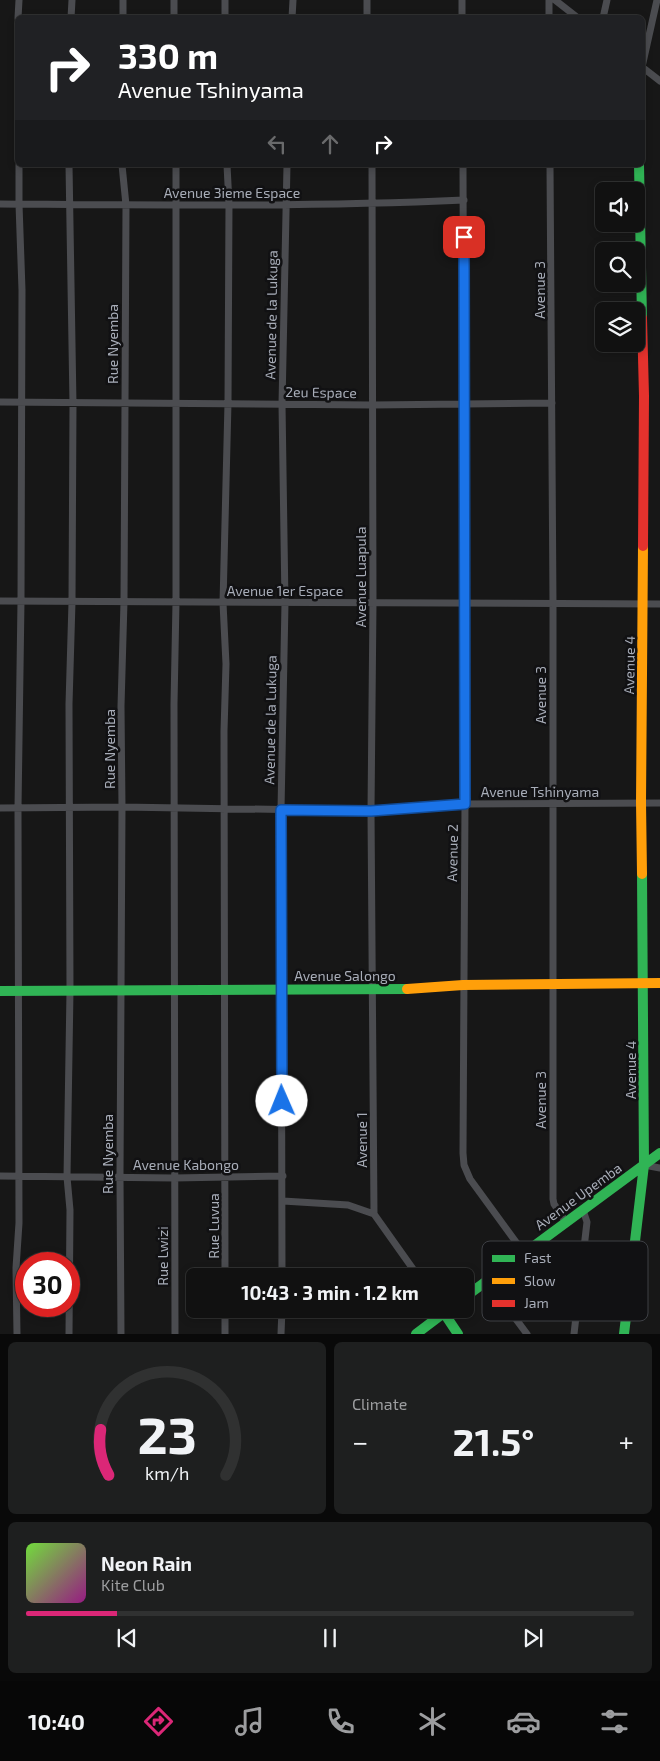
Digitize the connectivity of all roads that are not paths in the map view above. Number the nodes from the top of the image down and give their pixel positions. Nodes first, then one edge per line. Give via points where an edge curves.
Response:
1 (19, 0) edge
2 (72, 0) edge
3 (123, 0) edge
4 (174, 0) edge
5 (225, 0) edge
6 (293, 0) edge
7 (367, 0) edge
8 (462, 0) edge
9 (549, 0) edge
10 (555, 0) edge
11 (607, 0) edge
12 (657, 0) edge
13 (18, 15) edge
14 (71, 15) edge
15 (123, 15) edge
16 (174, 15) edge
17 (225, 15) edge
18 (292, 15) edge
19 (367, 15) edge
20 (462, 15) edge
21 (549, 15) edge
22 (574, 15) edge
23 (604, 15) edge
24 (645, 54) edge
25 (645, 69) edge
26 (660, 81) edge
27 (19, 167) edge
28 (69, 167) edge
29 (122, 167) edge
30 (176, 167) edge
31 (227, 167) edge
32 (287, 167) edge
33 (372, 167) edge
34 (463, 167) edge
35 (550, 167) edge
36 (639, 167) edge
37 (464, 200) junction
38 (0, 204) edge
39 (19, 204) junction
40 (229, 204) junction
41 (373, 204) junction
42 (70, 205) junction
43 (177, 205) junction
44 (286, 205) junction
45 (126, 206) junction
46 (0, 402) edge
47 (22, 403) junction
48 (124, 403) junction
49 (176, 403) junction
50 (552, 403) junction
51 (73, 404) junction
52 (228, 404) junction
53 (282, 404) junction
54 (464, 404) junction
55 (372, 405) junction
56 (0, 602) edge
57 (21, 602) junction
58 (72, 602) junction
59 (124, 602) junction
60 (176, 602) junction
61 (224, 603) junction
62 (285, 603) junction
63 (373, 603) junction
64 (464, 604) junction
65 (553, 604) junction
66 (644, 604) junction
67 (660, 604) edge
68 (641, 802) junction
69 (660, 802) edge
70 (552, 803) junction
71 (465, 804) junction
72 (122, 807) junction
73 (0, 808) edge
74 (18, 808) junction
75 (70, 808) junction
76 (175, 808) junction
77 (226, 809) junction
78 (281, 810) junction
79 (371, 811) junction
80 (644, 983) junction
81 (660, 983) edge
82 (553, 984) junction
83 (463, 985) junction
84 (281, 989) junction
85 (174, 990) junction
86 (373, 990) junction
87 (0, 991) edge
88 (18, 991) junction
89 (70, 991) junction
90 (121, 991) junction
91 (225, 991) junction
92 (660, 1153) edge
93 (644, 1165) junction
94 (660, 1168) edge
95 (0, 1176) edge
96 (18, 1176) junction
97 (120, 1176) junction
98 (226, 1176) junction
99 (282, 1176) junction
100 (67, 1177) junction
101 (174, 1178) junction
102 (283, 1201) junction
103 (583, 1210) junction
104 (374, 1214) junction
105 (566, 1222) junction
106 (515, 1241) edge
107 (540, 1241) edge
108 (585, 1241) edge
109 (635, 1241) edge
110 (225, 1268) edge
111 (282, 1268) edge
112 (412, 1268) edge
113 (225, 1318) edge
114 (282, 1318) edge
115 (435, 1318) edge
116 (449, 1318) edge
117 (517, 1321) edge
118 (576, 1321) edge
119 (626, 1321) edge
120 (17, 1334) edge
121 (69, 1334) edge
122 (121, 1334) edge
123 (175, 1334) edge
124 (225, 1334) edge
125 (281, 1334) edge
126 (416, 1334) edge
127 (458, 1334) edge
128 (527, 1334) edge
129 (574, 1334) edge
130 (624, 1334) edge

1 - 13 street
2 - 14 street
3 - 15 street
4 - 16 street
5 - 17 street
6 - 18 street
7 - 19 street
8 - 20 street
9 - 21 street
10 - 22 street
11 - 23 street
12 - 24 street
25 - 26 street
27 - 39 street
28 - 42 street
29 - 45 street, Rue Nyemba
30 - 43 street, Rue Lwizi
31 - 40 street, Rue Luvua
32 - 44 street, Avenue de la Lukuga
33 - 41 street, Avenue Luapula
34 - 37 street, Avenue 2
35 - 50 street, Avenue 3
36 - 66 street, Avenue 4
37 - 41 street, Avenue 3ieme Espace
37 - 54 street, Avenue 2
38 - 39 street, Avenue 3ieme Espace
39 - 42 street, Avenue 3ieme Espace
39 - 47 street
40 - 43 street, Avenue 3ieme Espace
40 - 44 street, Avenue 3ieme Espace
40 - 52 street, Rue Luvua
41 - 44 street, Avenue 3ieme Espace
41 - 55 street, Avenue Luapula
42 - 45 street, Avenue 3ieme Espace
42 - 51 street
43 - 45 street, Avenue 3ieme Espace
43 - 49 street, Rue Lwizi
44 - 53 street, Avenue de la Lukuga
45 - 48 street, Rue Nyemba
46 - 47 street, 2eu Espace
47 - 51 street, 2eu Espace
47 - 57 street
48 - 49 street, 2eu Espace
48 - 51 street, 2eu Espace
48 - 59 street, Rue Nyemba
49 - 52 street, 2eu Espace
49 - 60 street, Rue Lwizi
50 - 54 street, 2eu Espace
50 - 65 street, Avenue 3
51 - 58 street
52 - 53 street, 2eu Espace
52 - 61 street, Rue Luvua
53 - 55 street, 2eu Espace
53 - 62 street, Avenue de la Lukuga
54 - 55 street, 2eu Espace
54 - 64 street, Avenue 2
55 - 63 street, Avenue Luapula
56 - 57 street, Avenue 1er Espace
57 - 58 street, Avenue 1er Espace
57 - 74 street
58 - 59 street, Avenue 1er Espace
58 - 75 street
59 - 60 street, Avenue 1er Espace
59 - 72 street, Rue Nyemba
60 - 61 street, Avenue 1er Espace
60 - 76 street, Rue Lwizi
61 - 62 street, Avenue 1er Espace
61 - 77 street, Rue Luvua
62 - 63 street, Avenue 1er Espace
62 - 78 street, Avenue de la Lukuga
63 - 64 street, Avenue 1er Espace
63 - 79 street, Avenue Luapula
64 - 65 street, Avenue 1er Espace
64 - 71 street, Avenue 2
65 - 66 street, Avenue 1er Espace
65 - 70 street, Avenue 3
66 - 67 street, Avenue 1er Espace
66 - 68 street, Avenue 4
68 - 69 street, Avenue Tshinyama
68 - 70 street, Avenue Tshinyama
68 - 80 street, Avenue 4
70 - 71 street, Avenue Tshinyama
70 - 82 street, Avenue 3
71 - 79 street, Avenue Tshinyama
71 - 83 street, Avenue 2
72 - 75 street, Avenue Tshinyama
72 - 76 street, Avenue Tshinyama
72 - 90 street, Rue Nyemba
73 - 74 street, Avenue Tshinyama
74 - 75 street, Avenue Tshinyama
74 - 88 street
75 - 89 street
76 - 77 street, Avenue Tshinyama
76 - 85 street, Rue Lwizi
77 - 78 street, Avenue Tshinyama
77 - 91 street, Rue Luvua
78 - 79 street, Avenue Tshinyama
78 - 84 street, Avenue de la Lukuga
79 - 86 street, Avenue Luapula
80 - 81 street, Avenue Salongo
80 - 82 street, Avenue Salongo
80 - 93 street, Avenue 4
82 - 83 street, Avenue Salongo
82 - 105 street, Avenue 3 via 553,1199
83 - 86 street, Avenue Salongo
83 - 106 street, Avenue 2 via 464,1165 470,1179
84 - 86 street, Avenue Salongo
84 - 91 street, Avenue Salongo
84 - 99 street, Avenue de la Lukuga
85 - 90 street, Avenue Salongo
85 - 91 street, Avenue Salongo
85 - 101 street, Rue Lwizi
86 - 104 street, Avenue 1
87 - 88 street, Avenue Salongo
88 - 89 street, Avenue Salongo
88 - 96 street
89 - 90 street, Avenue Salongo
89 - 100 street
90 - 97 street, Rue Nyemba
91 - 98 street, Rue Luvua
92 - 93 street, Avenue Upemba
93 - 94 street
93 - 103 street, Avenue Upemba
93 - 109 street, Avenue 4
95 - 96 street, Avenue Kabongo
96 - 100 street, Avenue Kabongo
96 - 120 street
97 - 100 street, Avenue Kabongo
97 - 101 street, Avenue Kabongo
97 - 122 street, Rue Nyemba
98 - 99 street, Avenue Kabongo
98 - 101 street, Avenue Kabongo
98 - 110 street, Rue Luvua
99 - 102 street, Avenue de la Lukuga
100 - 121 street via 70,1210
101 - 123 street, Rue Lwizi
102 - 104 street via 348,1205
102 - 111 street, Avenue de la Lukuga
103 - 105 street, Avenue Upemba
103 - 108 street via 587,1222
104 - 112 street
105 - 107 street, Avenue Upemba
113 - 124 street
114 - 125 street
115 - 126 street
116 - 127 street
117 - 128 street
118 - 129 street
119 - 130 street, Avenue 4

